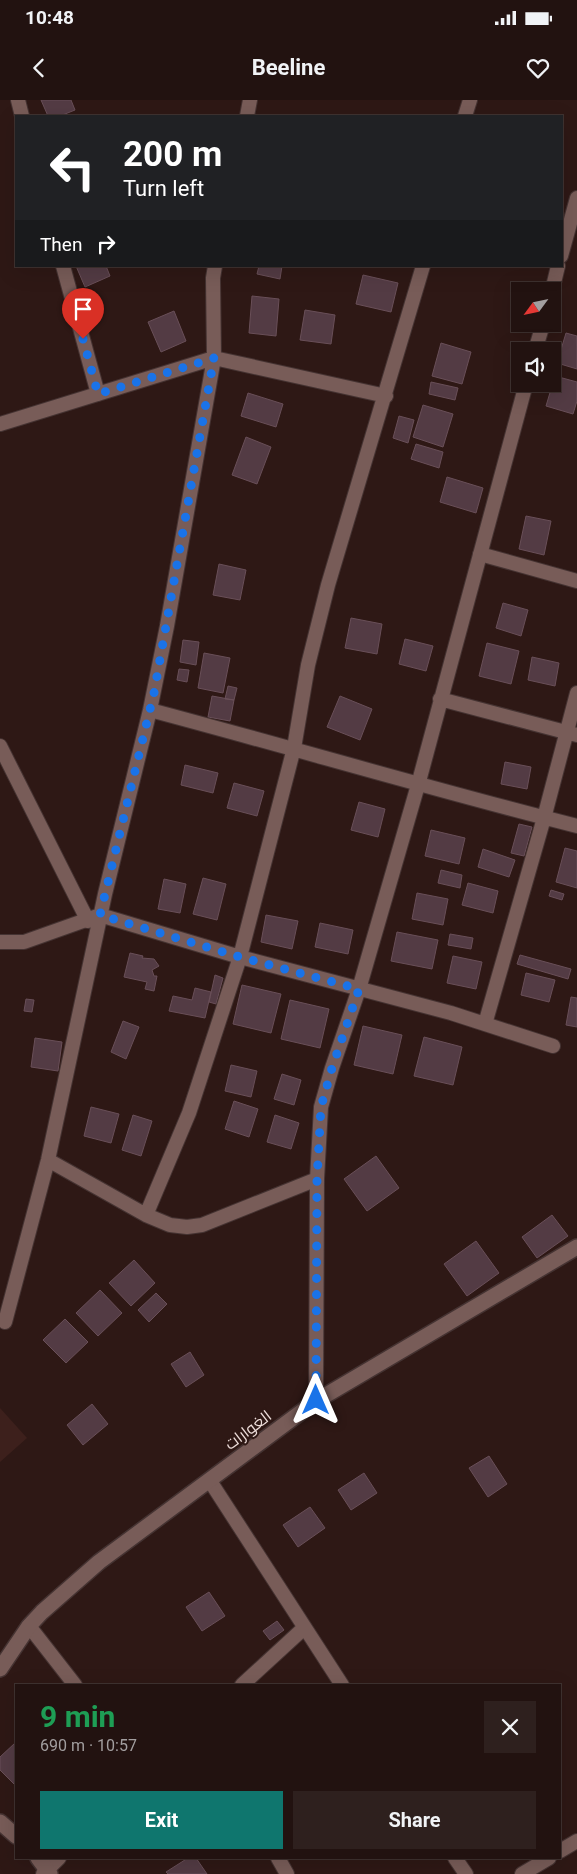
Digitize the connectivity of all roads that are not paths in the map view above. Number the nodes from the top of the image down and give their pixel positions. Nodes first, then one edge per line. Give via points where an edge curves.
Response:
1 (18, 100) edge
2 (250, 100) edge
3 (470, 100) edge
4 (22, 115) edge
5 (247, 115) edge
6 (465, 115) edge
7 (577, 198) edge
8 (563, 249) edge
9 (63, 267) edge
10 (215, 267) edge
11 (422, 267) edge
12 (558, 267) edge
13 (554, 282) edge
14 (214, 358) junction
15 (524, 392) edge
16 (98, 394) junction
17 (386, 396) junction
18 (0, 424) edge
19 (480, 554) junction
20 (577, 581) edge
21 (577, 693) edge
22 (440, 699) junction
23 (150, 710) junction
24 (572, 734) edge
25 (0, 746) edge
26 (294, 748) junction
27 (418, 785) junction
28 (544, 818) junction
29 (577, 826) edge
30 (94, 918) junction
31 (0, 942) edge
32 (240, 957) junction
33 (359, 989) junction
34 (485, 1024) junction
35 (553, 1046) dead end
36 (48, 1160) junction
37 (317, 1179) junction
38 (146, 1215) junction
39 (577, 1247) edge
40 (5, 1322) dead end
41 (316, 1400) junction
42 (210, 1481) junction
43 (29, 1626) junction
44 (304, 1628) junction
45 (0, 1669) edge
46 (74, 1684) edge
47 (243, 1684) edge
48 (341, 1684) edge
49 (0, 1822) edge
50 (15, 1835) edge
51 (577, 1841) edge
52 (561, 1850) edge
53 (39, 1859) edge
54 (58, 1859) edge
55 (279, 1859) edge
56 (456, 1859) edge
57 (547, 1859) edge
58 (47, 1873) edge
59 (288, 1874) edge
60 (466, 1874) edge
61 (522, 1874) edge

1 - 4 street
2 - 5 street
3 - 6 street
7 - 8 street
9 - 16 street
10 - 14 street
11 - 17 street
12 - 13 street
14 - 16 street
14 - 17 street
14 - 23 street via 168,626
15 - 19 street
16 - 18 street
17 - 26 street via 328,585 308,665
19 - 20 street
19 - 22 street
21 - 24 street
22 - 24 street
22 - 27 street
23 - 26 street
23 - 30 street
24 - 28 street
25 - 30 street
26 - 27 street
26 - 32 street
27 - 28 street
27 - 33 street
28 - 29 street
28 - 34 street
30 - 31 street via 24,942
30 - 32 street
30 - 36 street
32 - 33 street
32 - 38 street via 189,1114
33 - 34 street
33 - 37 street via 321,1107
34 - 35 street
36 - 38 street
36 - 40 street
37 - 38 street via 202,1225 170,1225
37 - 41 street
39 - 41 street, الغوارات
41 - 42 street, الغوارات
42 - 43 street, الغوارات via 99,1562
42 - 44 street
43 - 45 street, الغوارات
43 - 46 street
44 - 47 street
44 - 48 street
49 - 50 street
51 - 52 street
53 - 58 street
54 - 58 street
55 - 59 street
56 - 60 street
57 - 61 street

